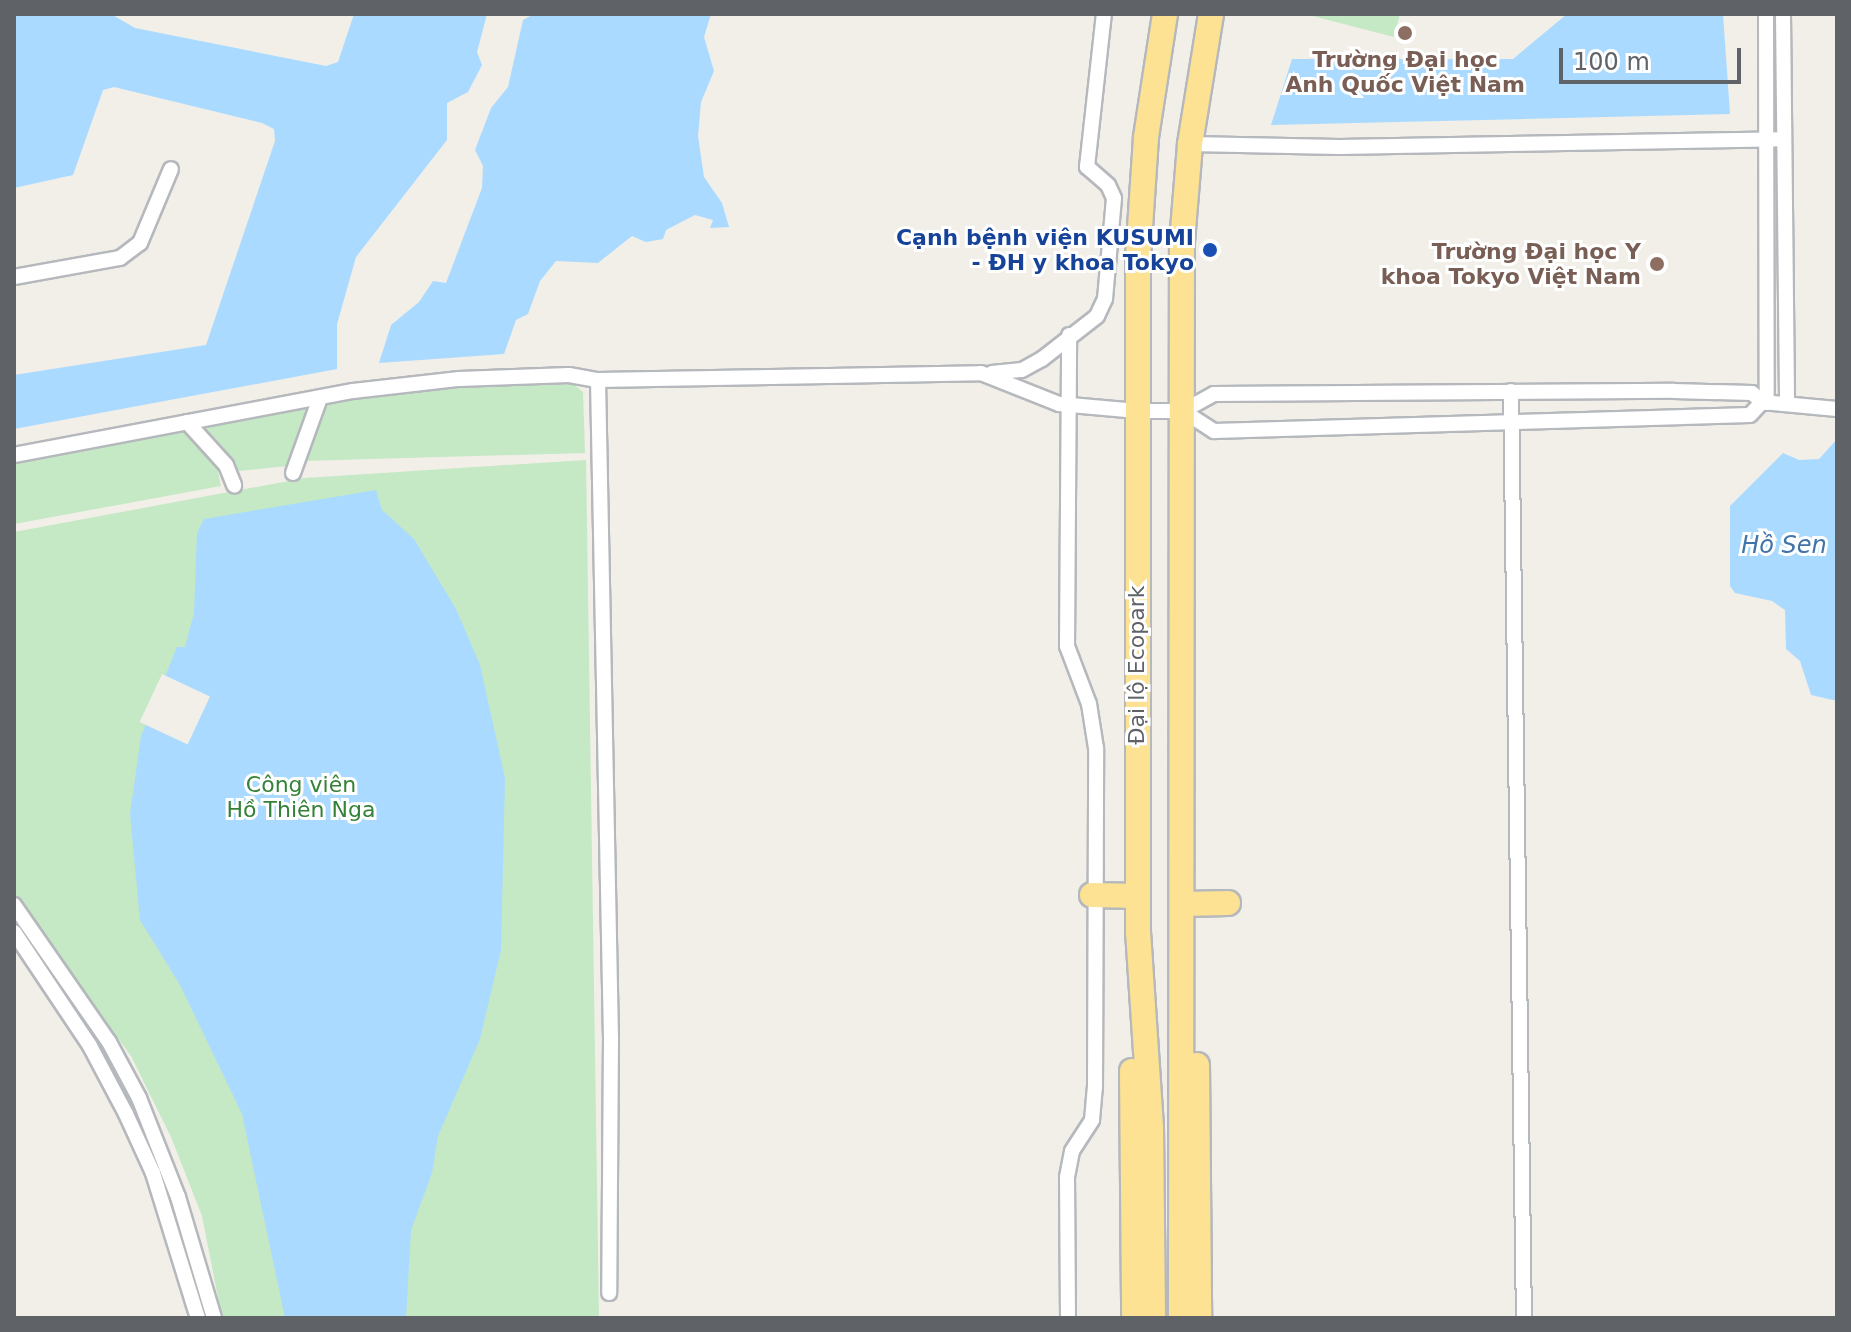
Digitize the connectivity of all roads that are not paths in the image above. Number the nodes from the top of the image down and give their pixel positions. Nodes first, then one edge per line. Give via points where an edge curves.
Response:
1 (1104, 14) edge
2 (1165, 14) edge
3 (1211, 14) edge
4 (1766, 14) edge
5 (1783, 14) edge
6 (1784, 139) junction
7 (1766, 141) junction
8 (1190, 144) junction
9 (171, 169) dead end
10 (14, 277) edge
11 (1069, 335) junction
12 (981, 373) junction
13 (598, 380) junction
14 (1511, 391) junction
15 (320, 398) junction
16 (1764, 403) junction
17 (1787, 404) junction
18 (1068, 406) junction
19 (1837, 409) edge
20 (1138, 411) junction
21 (1183, 411) junction
22 (1512, 420) junction
23 (187, 422) junction
24 (14, 455) edge
25 (293, 473) dead end
26 (234, 485) dead end
27 (1092, 895) junction
28 (1138, 896) junction
29 (1228, 903) dead end
30 (1184, 904) junction
31 (14, 905) edge
32 (14, 932) edge
33 (1138, 933) junction
34 (31, 942) junction
35 (1184, 956) junction
36 (167, 1166) junction
37 (153, 1173) junction
38 (609, 1293) dead end
39 (198, 1318) edge
40 (214, 1318) edge
41 (1068, 1318) edge
42 (1134, 1318) edge
43 (1153, 1318) edge
44 (1181, 1318) edge
45 (1199, 1318) edge
46 (1524, 1318) edge

1 - 11 street via 1087,167 1108,185 1114,198 1105,299 1097,316
2 - 20 highway, Đại lộ Ecopark via 1146,137 1138,258
3 - 8 highway
4 - 7 street
5 - 6 street
6 - 7 street
6 - 17 street
7 - 8 street
7 - 16 street
8 - 21 highway via 1182,242
9 - 10 street via 140,243 120,258
11 - 12 street via 1022,370
11 - 18 street
12 - 13 street
12 - 18 street
13 - 15 street via 569,375 459,379
13 - 38 street via 611,1038
14 - 16 street via 1752,393
14 - 21 street via 1214,394
14 - 22 street
15 - 23 street
15 - 25 street
16 - 17 street
16 - 22 street via 1750,415
17 - 19 street
18 - 20 street
18 - 27 street via 1067,646 1089,704 1096,748
20 - 21 street
20 - 28 highway, Đại lộ Ecopark
21 - 22 street via 1214,431
21 - 30 highway
22 - 46 street
23 - 24 street
23 - 26 street via 226,465
27 - 28 highway
27 - 41 street via 1095,1087 1092,1120 1072,1151 1067,1177
28 - 33 highway, Đại lộ Ecopark
29 - 30 highway
30 - 35 highway
31 - 34 street
32 - 34 street
33 - 42 highway via 1132,991
33 - 43 highway, Đại lộ Ecopark via 1151,1127
34 - 36 street via 109,1042
34 - 37 street
35 - 44 highway
35 - 45 highway via 1196,995
36 - 37 street
36 - 40 street
37 - 39 street

